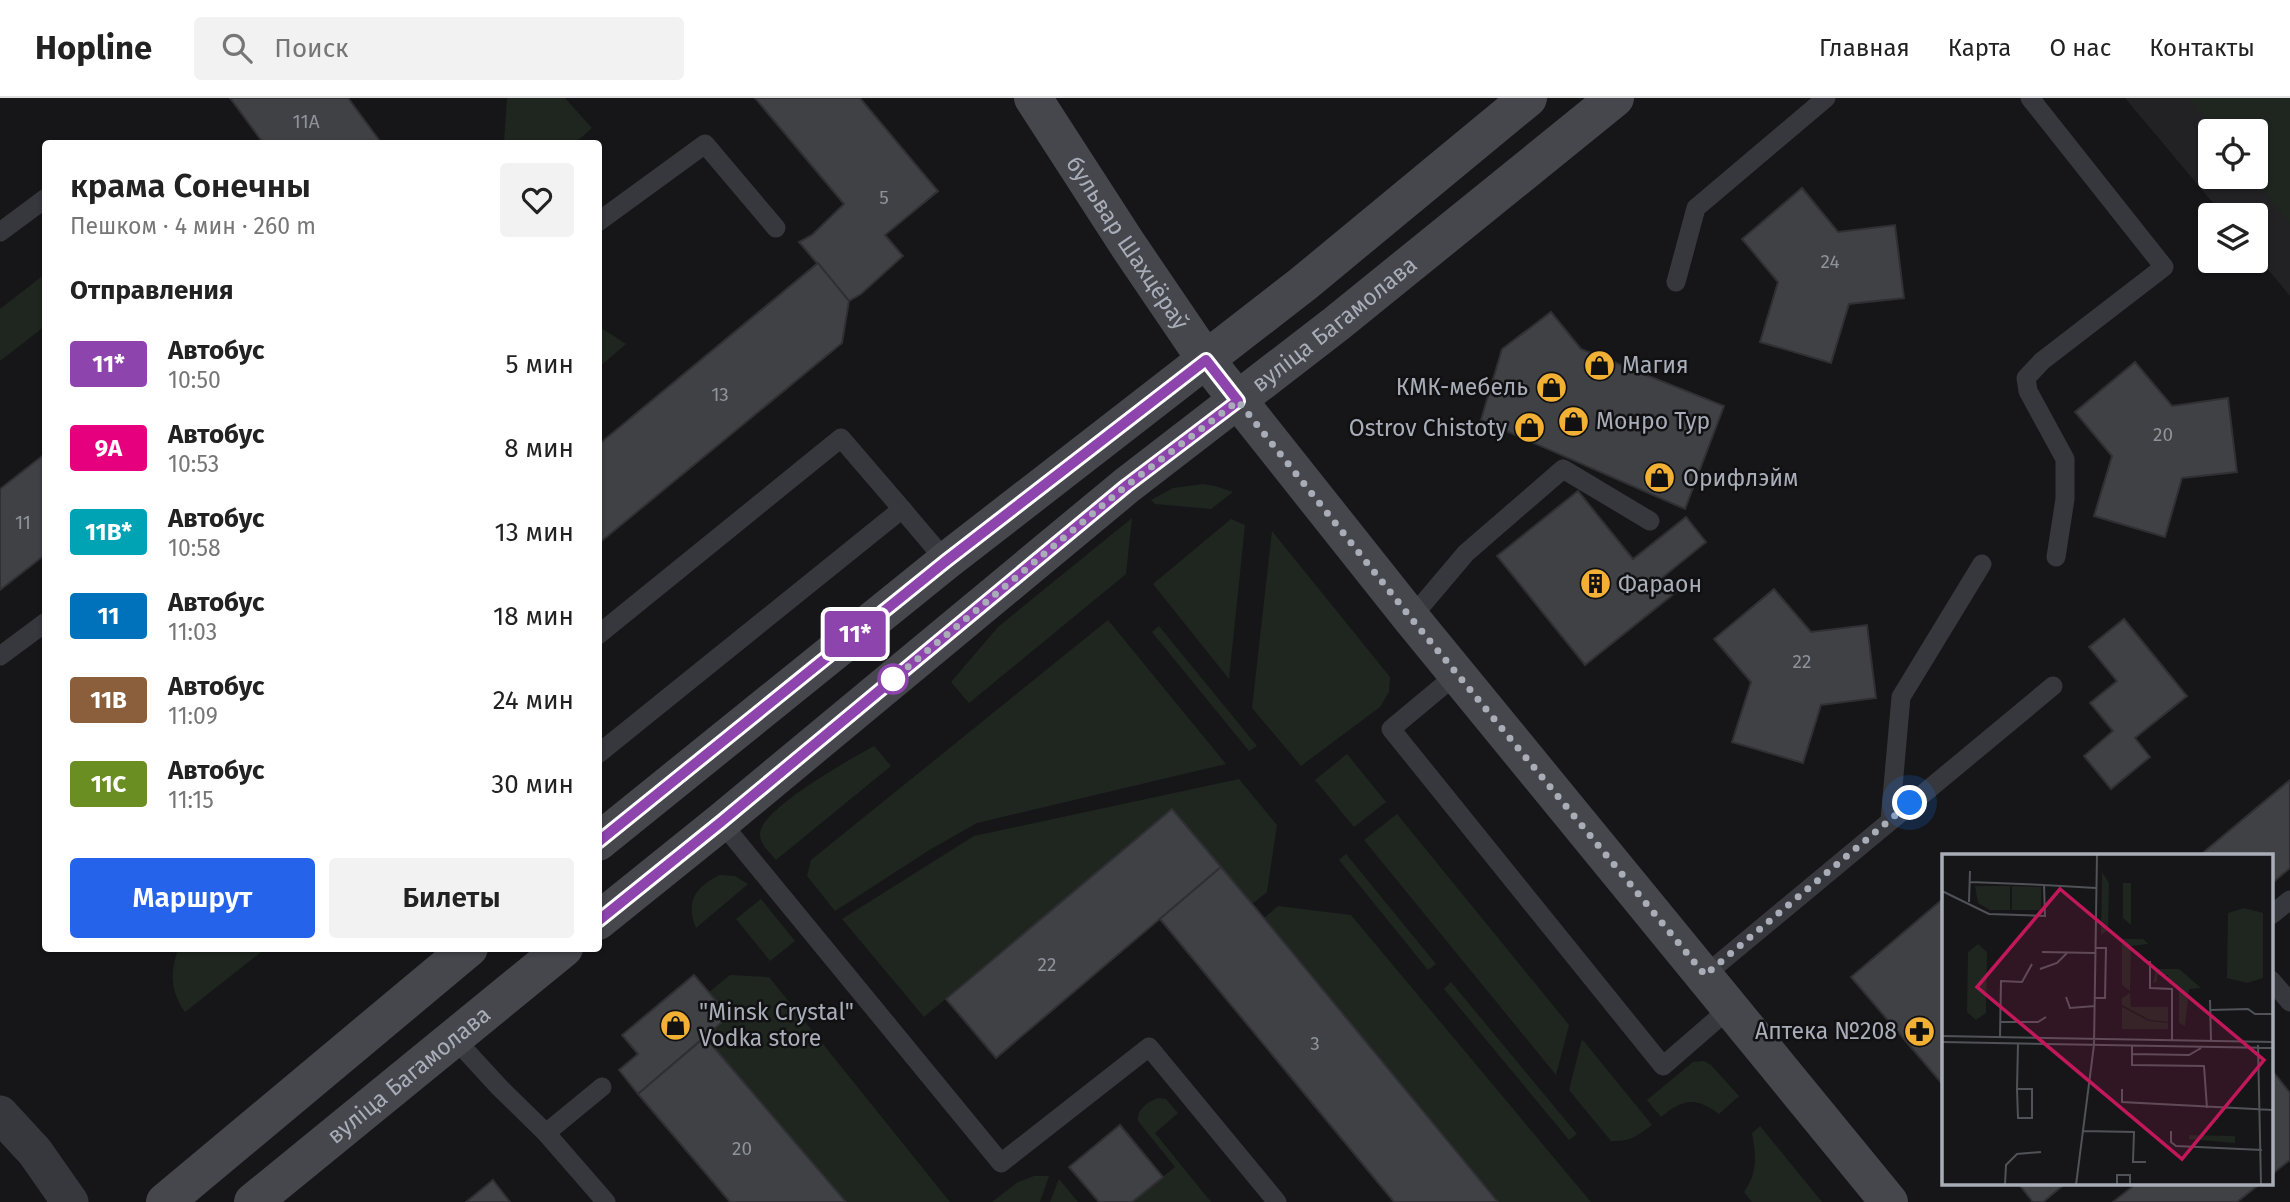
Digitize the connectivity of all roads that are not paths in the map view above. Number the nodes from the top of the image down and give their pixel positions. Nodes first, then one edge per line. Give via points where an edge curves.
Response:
1 (1033, 98) edge
2 (1528, 98) edge
3 (1615, 98) edge
4 (1826, 98) edge
5 (2030, 98) edge
6 (42, 201) edge
7 (602, 219) edge
8 (776, 228) dead end
9 (0, 232) edge
10 (1676, 282) dead end
11 (1206, 360) junction
12 (1238, 401) junction
13 (902, 509) junction
14 (1650, 521) dead end
15 (2056, 557) dead end
16 (946, 561) junction
17 (1982, 564) dead end
18 (1411, 618) junction
19 (42, 625) edge
20 (602, 632) edge
21 (0, 656) edge
22 (1457, 674) junction
23 (2053, 686) dead end
24 (602, 751) edge
25 (1890, 820) junction
26 (721, 822) junction
27 (602, 839) edge
28 (2290, 900) edge
29 (2272, 914) edge
30 (602, 918) edge
31 (464, 952) edge
32 (559, 952) edge
33 (1705, 975) junction
34 (2272, 982) edge
35 (2290, 1002) edge
36 (1731, 1007) junction
37 (455, 1040) junction
38 (602, 1087) dead end
39 (0, 1114) edge
40 (546, 1133) junction
41 (68, 1201) edge
42 (165, 1202) edge
43 (253, 1202) edge
44 (606, 1202) edge
45 (1277, 1202) edge
46 (1889, 1202) edge

1 - 11 main road, бульвар Шахцёраў
2 - 11 main road
3 - 12 main road, вуліца Багамолава
4 - 10 lane via 1696,208
5 - 15 lane via 2164,267 2026,378 2028,391 2066,459
6 - 9 lane
7 - 8 lane via 705,144
11 - 12 main road, бульвар Шахцёраў
11 - 16 main road
12 - 18 main road, бульвар Шахцёраў
12 - 26 main road, вуліца Багамолава via 1126,486
13 - 16 lane
13 - 20 lane via 841,438
13 - 24 lane
14 - 18 lane via 1563,469 1466,553
16 - 27 main road
17 - 25 lane via 1901,697
18 - 22 main road, бульвар Шахцёраў
19 - 21 lane
22 - 33 main road, бульвар Шахцёраў
22 - 36 lane via 1391,729 1663,1066
23 - 25 lane
25 - 33 lane
26 - 30 main road, вуліца Багамолава
26 - 45 lane via 1000,1163 1149,1047
28 - 29 lane
31 - 42 main road
32 - 37 main road, вуліца Багамолава
33 - 36 main road, бульвар Шахцёраў
34 - 35 lane
36 - 46 main road, бульвар Шахцёраў
37 - 40 lane
37 - 43 main road, вуліца Багамолава
38 - 40 lane
39 - 41 street via 36,1152
40 - 44 lane

